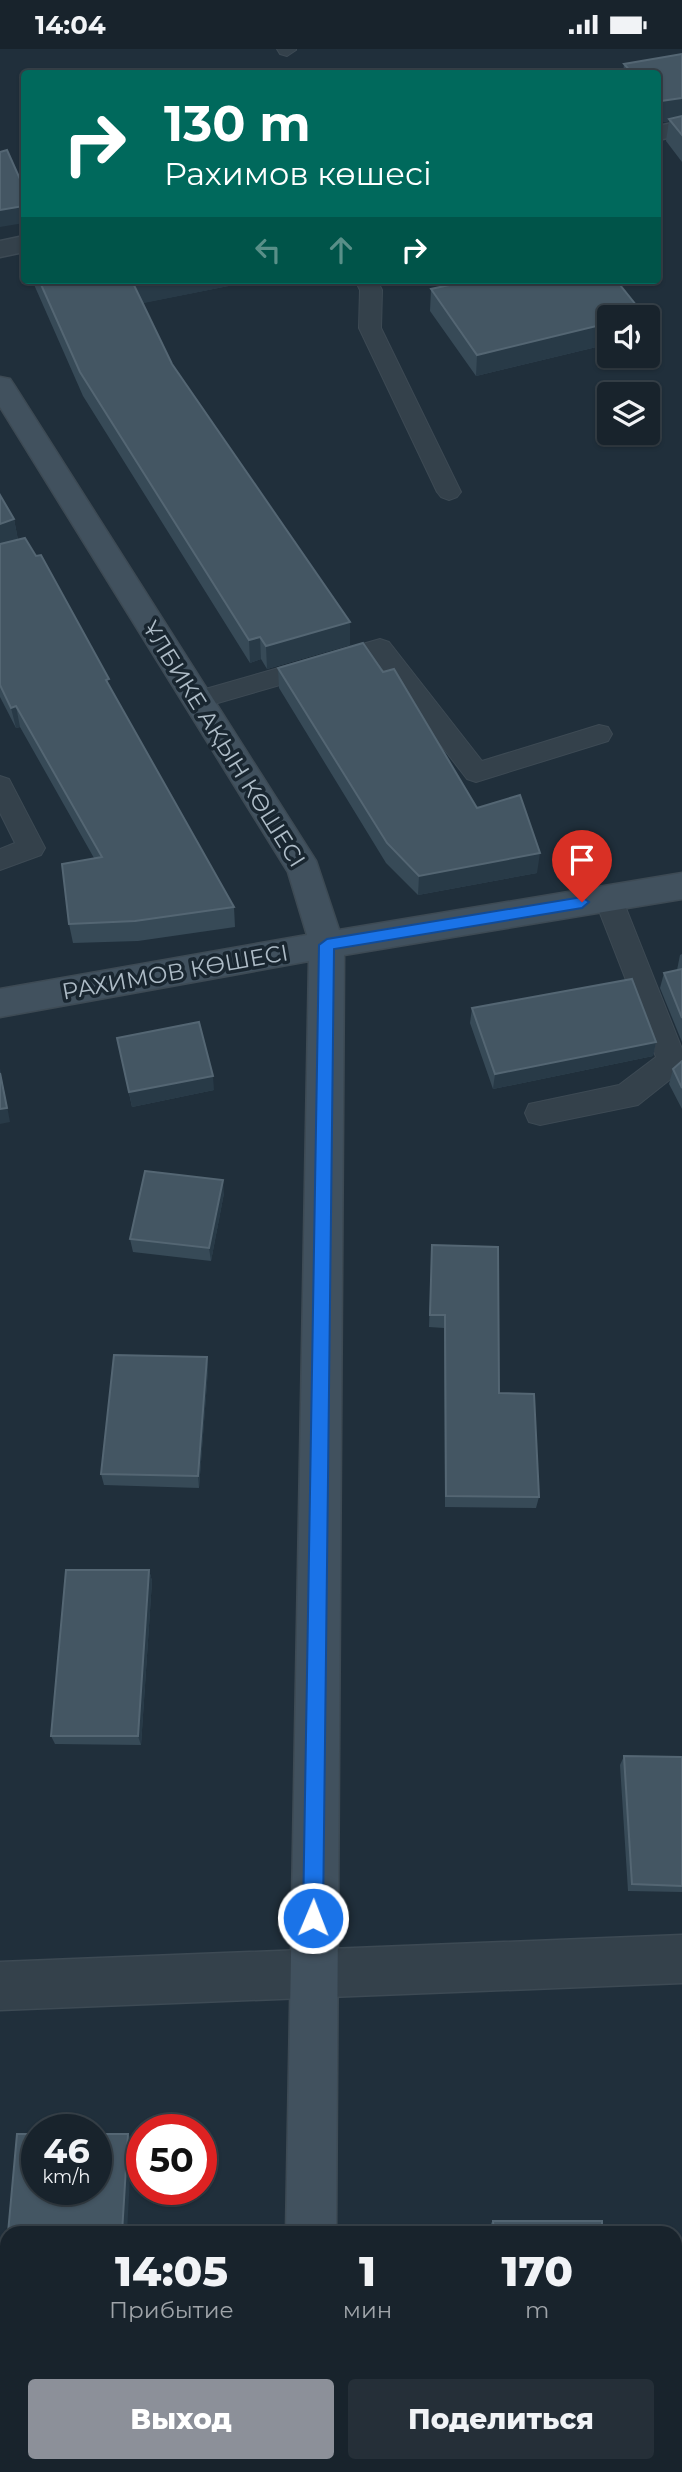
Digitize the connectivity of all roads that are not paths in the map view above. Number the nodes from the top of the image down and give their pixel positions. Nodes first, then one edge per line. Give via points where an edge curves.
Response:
1 (682, 128) edge
2 (661, 132) edge
3 (21, 245) edge
4 (0, 249) edge
5 (368, 284) edge
6 (0, 385) edge
7 (449, 492) dead end
8 (197, 700) junction
9 (599, 734) dead end
10 (0, 786) edge
11 (0, 860) edge
12 (682, 885) edge
13 (608, 898) junction
14 (327, 945) junction
15 (0, 1003) edge
16 (540, 1113) dead end
17 (682, 1959) edge
18 (312, 1973) junction
19 (0, 1986) edge
20 (311, 2226) edge

1 - 2 street
3 - 4 street
5 - 7 lane via 370,328
6 - 8 main road, ҰЛБИКЕ АҚЫН КӨШЕСІ
8 - 9 lane via 380,648 476,772
8 - 14 main road, ҰЛБИКЕ АҚЫН КӨШЕСІ via 304,870
10 - 11 lane via 32,848
12 - 13 main road, РАХИМОВ КӨШЕСІ
13 - 14 main road, РАХИМОВ КӨШЕСІ
13 - 16 lane via 672,1061 627,1097
14 - 15 main road, РАХИМОВ КӨШЕСІ
14 - 18 main road, ҰЛБИКЕ АҚЫН КӨШЕСІ
17 - 18 street
18 - 19 street
18 - 20 main road, ҰЛБИКЕ АҚЫН КӨШЕСІ

